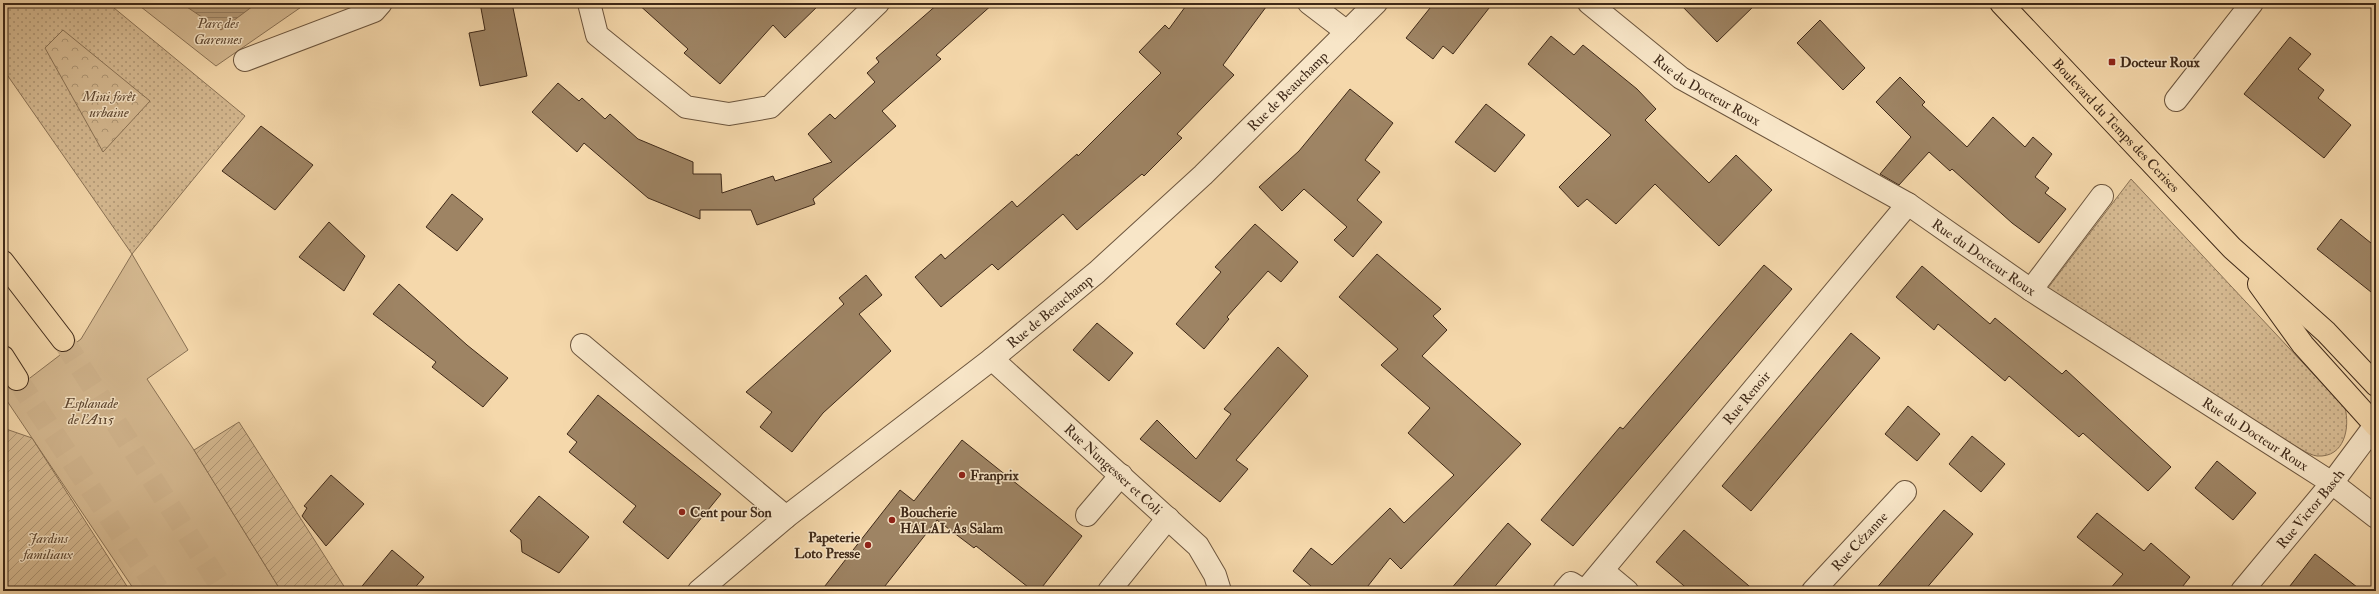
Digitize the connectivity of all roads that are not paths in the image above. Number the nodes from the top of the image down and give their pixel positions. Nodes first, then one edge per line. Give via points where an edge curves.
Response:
1 (381, 3) edge
2 (589, 3) edge
3 (878, 3) edge
4 (1309, 3) edge
5 (1376, 3) edge
6 (1589, 3) edge
7 (2001, 3) edge
8 (2252, 3) edge
9 (1347, 32) junction
10 (246, 60) dead end
11 (2176, 100) dead end
12 (2102, 196) dead end
13 (1908, 204) junction
14 (2232, 248) junction
15 (3, 262) edge
16 (2031, 290) junction
17 (63, 340) tunnel mouth
18 (582, 345) dead end
19 (3, 357) edge
20 (992, 359) junction
21 (17, 380) tunnel mouth
22 (2376, 385) edge
23 (2376, 425) edge
24 (1121, 475) junction
25 (2332, 483) junction
26 (1905, 492) dead end
27 (1087, 515) dead end
28 (786, 517) junction
29 (2376, 517) edge
30 (1168, 518) junction
31 (1603, 571) junction
32 (699, 591) edge
33 (1109, 591) edge
34 (1220, 591) edge
35 (1564, 591) edge
36 (1585, 591) edge
37 (1627, 591) edge
38 (1813, 591) edge
39 (2242, 591) edge

1 - 10 street via 374,10
2 - 3 street via 597,35 686,107 729,114 770,107
4 - 9 street
5 - 9 street, Rue de Beauchamp
6 - 13 street, Rue du Docteur Roux via 1681,78
7 - 14 main road, Boulevard du Temps des Cerises
8 - 11 street
9 - 20 street, Rue de Beauchamp via 1204,175 1097,272
12 - 16 street
13 - 16 street, Rue du Docteur Roux
13 - 31 street, Rue Renoir
14 - 22 main road, Boulevard du Temps des Cerises via 2326,332
14 - 23 main road, Boulevard du Temps des Cerises via 2303,345
15 - 17 main road
16 - 25 street, Rue du Docteur Roux
18 - 28 street
19 - 21 main road
20 - 24 street, Rue Nungesser et Coli
20 - 28 street, Rue de Beauchamp
23 - 25 street, Rue Victor Basch
24 - 27 street
24 - 30 street, Rue Nungesser et Coli
25 - 29 street, Rue du Docteur Roux
25 - 39 street, Rue Victor Basch
26 - 38 street, Rue Cézanne
28 - 32 street, Rue de Beauchamp
30 - 33 street
30 - 34 street, Rue Nungesser et Coli via 1198,546 1207,559
31 - 36 street, Rue Renoir
31 - 37 street
35 - 36 street, Rue Renoir via 1571,583

